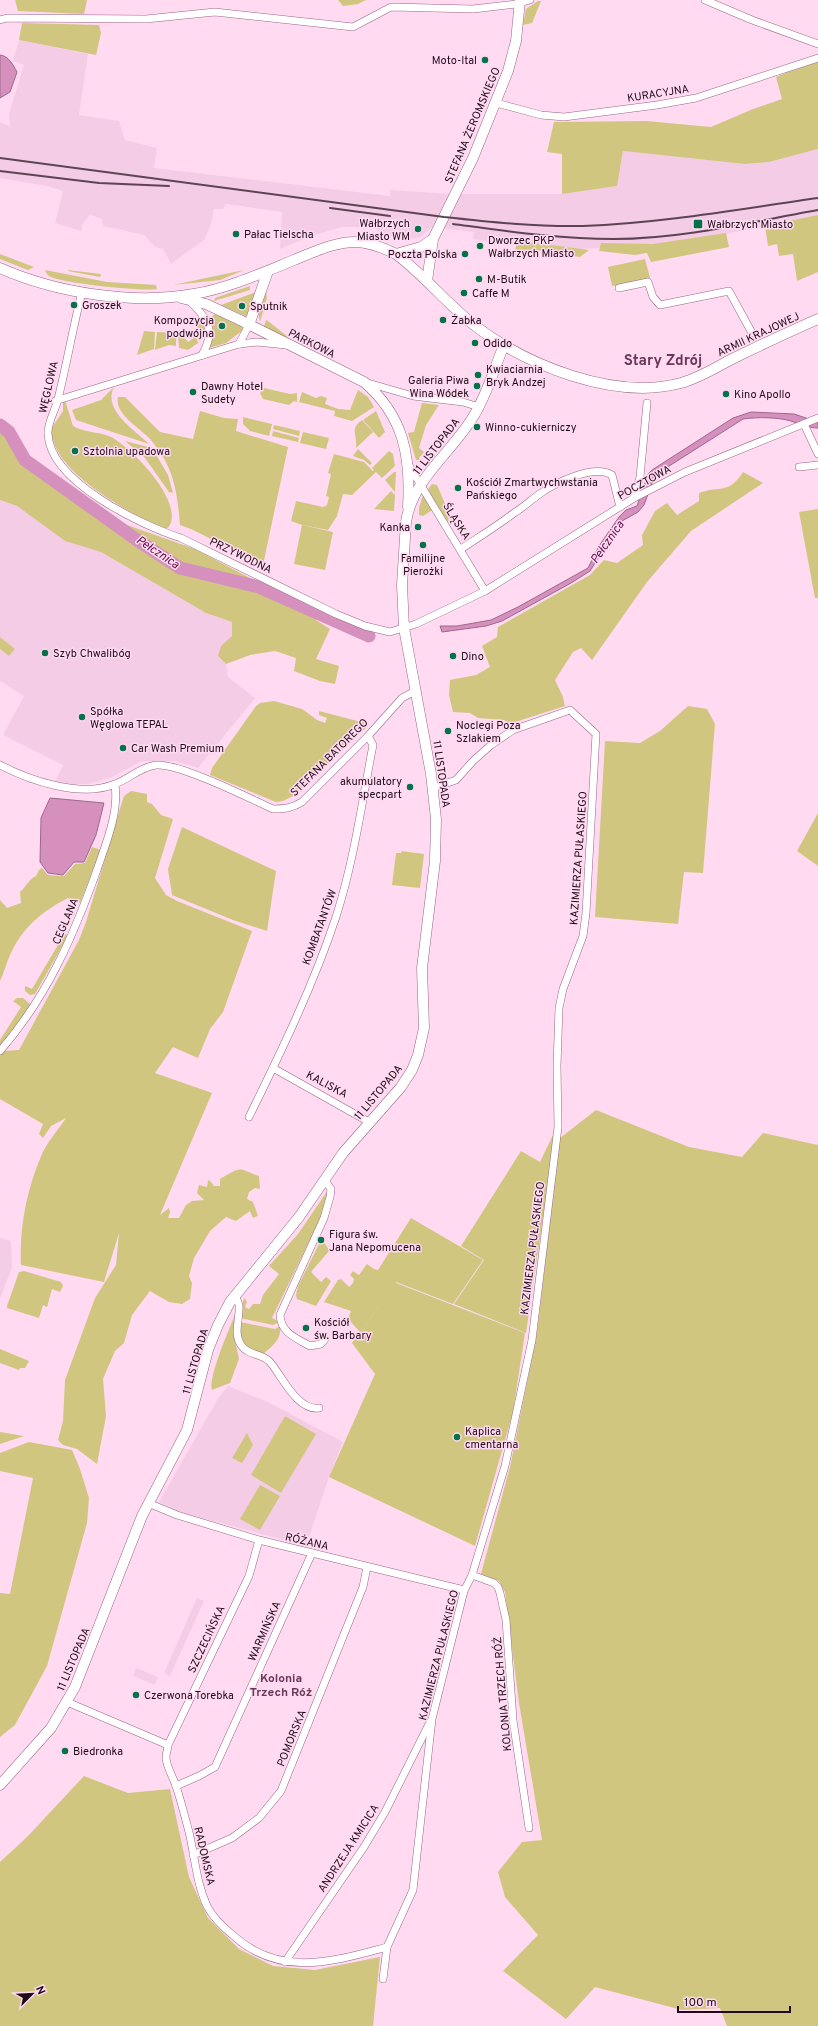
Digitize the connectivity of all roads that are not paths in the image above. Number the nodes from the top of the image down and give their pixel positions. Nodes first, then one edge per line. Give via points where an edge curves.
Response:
1 (530, 0) edge
2 (705, 0) edge
3 (520, 2) edge
4 (0, 20) edge
5 (818, 44) edge
6 (818, 58) edge
7 (496, 103) junction
8 (433, 239) junction
9 (396, 254) junction
10 (0, 268) edge
11 (268, 270) junction
12 (427, 281) junction
13 (619, 288) dead end
14 (82, 292) junction
15 (173, 297) junction
16 (189, 300) junction
17 (818, 319) edge
18 (249, 325) junction
19 (752, 334) dead end
20 (239, 344) junction
21 (504, 344) junction
22 (290, 345) junction
23 (202, 354) junction
24 (364, 382) junction
25 (55, 401) junction
26 (647, 403) dead end
27 (479, 407) junction
28 (816, 419) edge
29 (803, 427) junction
30 (818, 454) edge
31 (408, 464) junction
32 (818, 465) edge
33 (799, 467) dead end
34 (76, 480) joint
35 (421, 486) junction
36 (636, 497) junction
37 (620, 507) junction
38 (408, 513) junction
39 (461, 549) junction
40 (485, 591) junction
41 (404, 628) junction
42 (415, 691) junction
43 (368, 736) junction
44 (0, 765) edge
45 (115, 785) junction
46 (433, 788) junction
47 (0, 1051) edge
48 (273, 1068) junction
49 (249, 1117) dead end
50 (369, 1122) junction
51 (324, 1179) junction
52 (235, 1295) junction
53 (325, 1339) dead end
54 (319, 1408) dead end
55 (148, 1503) junction
56 (259, 1540) junction
57 (312, 1553) junction
58 (367, 1567) junction
59 (472, 1575) junction
60 (464, 1590) junction
61 (67, 1702) junction
62 (432, 1719) junction
63 (168, 1745) junction
64 (0, 1785) edge
65 (176, 1786) junction
66 (529, 1828) dead end
67 (193, 1855) junction
68 (387, 1947) junction
69 (285, 1962) junction
70 (383, 1979) dead end

1 - 3 street
2 - 5 street
3 - 4 street via 473,9 391,7 353,26 215,12 146,19
3 - 7 main road, STEFANA ŻEROMSKIEGO via 516,41
6 - 7 street, KURACYJNA via 696,98 657,105 551,116
7 - 8 main road, STEFANA ŻEROMSKIEGO via 473,158
8 - 9 main road via 421,247
8 - 12 main road, STEFANA ŻEROMSKIEGO
9 - 11 main road, ARMII KRAJOWEJ via 368,244 347,243 323,249
9 - 12 main road, ARMII KRAJOWEJ
10 - 14 main road, ARMII KRAJOWEJ via 46,284
11 - 15 main road, ARMII KRAJOWEJ via 213,290
11 - 18 main road
12 - 21 main road, ARMII KRAJOWEJ via 473,324
13 - 19 street via 648,282 653,297 660,305 729,291
14 - 15 main road, ARMII KRAJOWEJ via 139,298
14 - 25 street, WĘGLOWA
15 - 16 main road, PARKOWA
16 - 18 main road, PARKOWA via 206,304
16 - 23 street via 204,316 210,332 208,344
17 - 21 main road, ARMII KRAJOWEJ via 688,380 656,387 619,386 581,378 542,364
18 - 20 street
18 - 22 main road, PARKOWA
20 - 22 street via 257,342
20 - 23 street
21 - 27 main road, 11 LISTOPADA
22 - 24 main road, PARKOWA
23 - 25 street
24 - 27 street, PARKOWA via 413,396 462,402
24 - 31 main road, PARKOWA via 380,398 391,415 400,434
25 - 34 street, WĘGLOWA via 48,433 56,458
26 - 36 street
27 - 35 main road, 11 LISTOPADA
28 - 29 street, POCZTOWA
29 - 30 street
29 - 36 street, POCZTOWA via 685,472
31 - 35 street, ŚLĄSKA
31 - 38 main road, PARKOWA
32 - 33 street
34 - 41 street, PRZYWODNA via 93,495 154,529 181,538 336,614 365,626 390,632
35 - 38 main road, 11 LISTOPADA
35 - 39 street, ŚLĄSKA
36 - 37 street, POCZTOWA
37 - 39 street via 612,475 595,471 582,474 542,492
37 - 40 street, POCZTOWA
38 - 41 main road, 11 LISTOPADA via 403,580
39 - 40 street, ŚLĄSKA
40 - 41 street, POCZTOWA
41 - 42 main road, 11 LISTOPADA
42 - 43 street, STEFANA BATOREGO via 402,698
42 - 46 main road, 11 LISTOPADA
43 - 45 street, STEFANA BATOREGO via 302,802 292,807 273,809 170,766 156,765 140,769
43 - 48 street, KOMBATANTÓW via 373,745 344,888 322,954
44 - 45 street, STEFANA BATOREGO via 56,786 95,789
45 - 47 street, CEGLANA via 117,800 106,844 76,928 38,1001
46 - 50 main road, 11 LISTOPADA via 436,844 422,962 423,1038 415,1064 407,1078
46 - 59 street, KAZIMIERZA PUŁASKIEGO via 456,780 473,761 512,730 570,710 596,734 586,913 583,936 563,989 559,1008 558,1127 532,1340 505,1466
48 - 49 street, KOMBATANTÓW
48 - 50 street, KALISKA
50 - 51 main road, 11 LISTOPADA
51 - 52 main road, 11 LISTOPADA via 283,1238
51 - 53 street via 331,1189 324,1218 280,1315 280,1324 286,1331 310,1346 322,1344
52 - 54 street via 240,1305 237,1335 241,1346 248,1353 268,1360 296,1397 314,1408
52 - 55 main road, 11 LISTOPADA via 218,1325 208,1350 187,1430
55 - 56 street, RÓŻANA via 177,1515
55 - 61 main road, 11 LISTOPADA via 81,1674
56 - 57 street, RÓŻANA
56 - 63 street, SZCZECIŃSKA via 249,1576
57 - 58 street, RÓŻANA
57 - 65 street, WARMIŃSKA via 215,1767
58 - 60 street, RÓŻANA
58 - 67 street, POMORSKA via 363,1587 350,1621 281,1791 259,1818 232,1838
59 - 60 street, KAZIMIERZA PUŁASKIEGO
59 - 66 street, KOLONIA TRZECH RÓŻ via 494,1583 500,1593 506,1620 514,1720
60 - 62 street, KAZIMIERZA PUŁASKIEGO
61 - 63 street
61 - 64 main road, 11 LISTOPADA via 41,1740
62 - 68 street, KAZIMIERZA PUŁASKIEGO via 413,1890
62 - 69 street, ANDRZEJA KMICICA via 408,1769 364,1848
63 - 65 street, RADOMSKA via 166,1758
65 - 67 street, RADOMSKA
67 - 69 street, RADOMSKA via 208,1907 224,1928 264,1956
68 - 69 street, RADOMSKA via 321,1963
68 - 70 street, KAZIMIERZA PUŁASKIEGO

